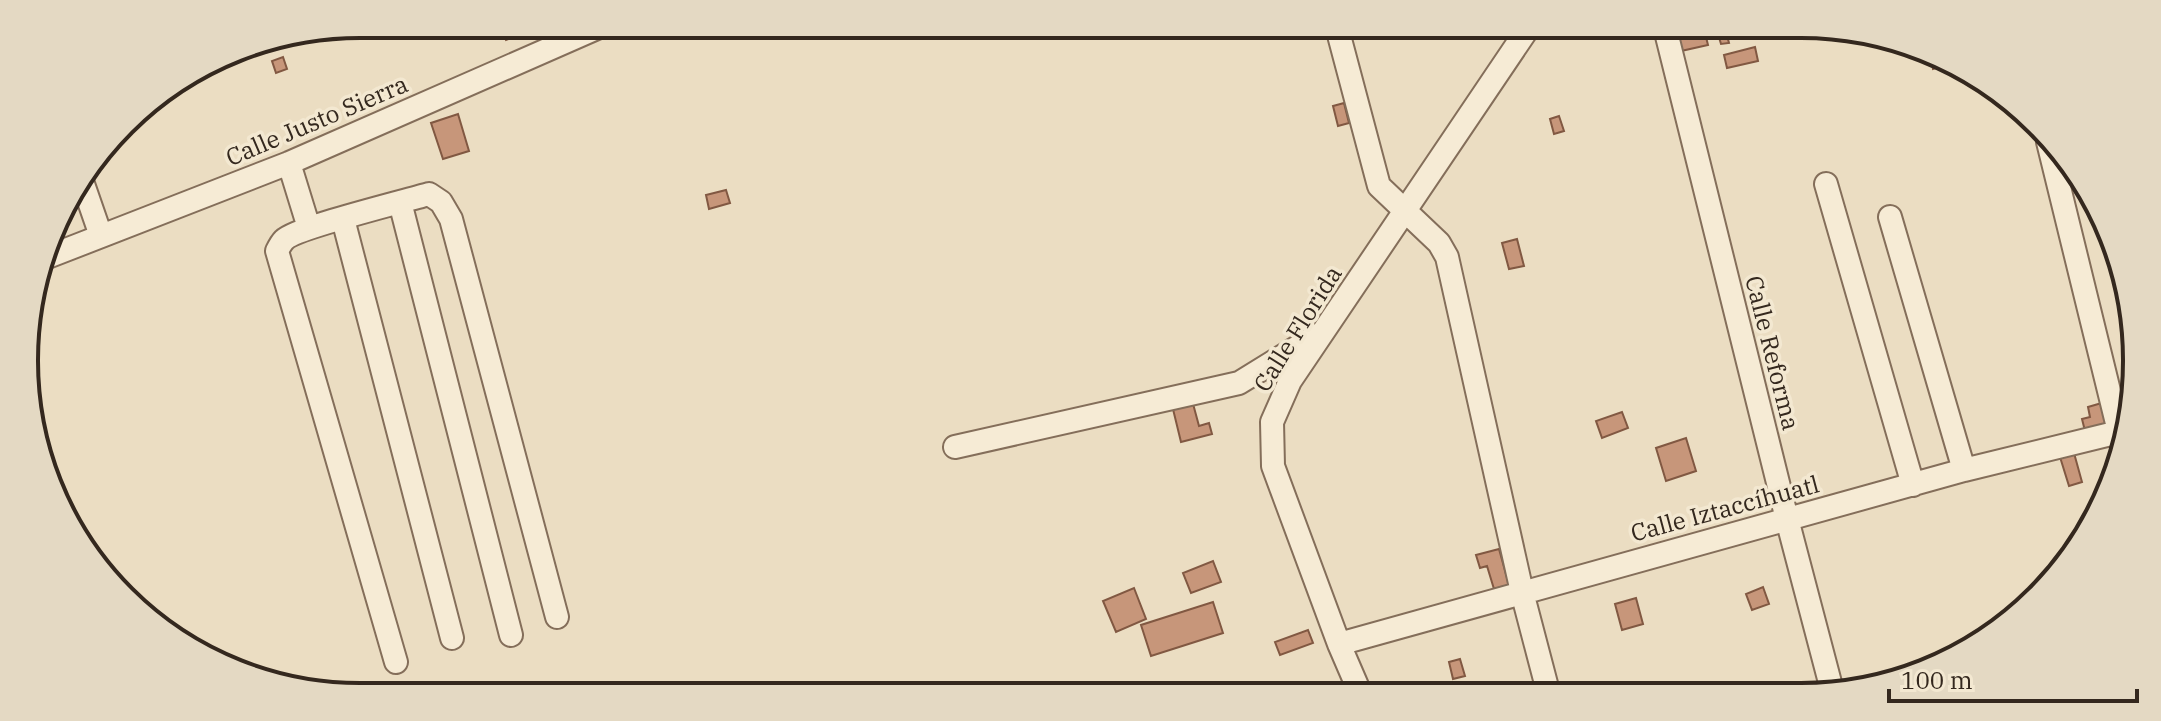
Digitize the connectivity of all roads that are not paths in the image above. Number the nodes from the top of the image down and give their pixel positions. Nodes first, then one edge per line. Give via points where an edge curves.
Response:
1 (574, 38) edge
2 (1340, 38) edge
3 (1522, 38) edge
4 (1667, 38) edge
5 (2052, 160) edge
6 (289, 163) junction
7 (1826, 184) dead end
8 (86, 191) edge
9 (400, 202) junction
10 (1406, 211) junction
11 (1890, 217) dead end
12 (343, 219) junction
13 (309, 228) junction
14 (101, 236) junction
15 (56, 254) edge
16 (1325, 330) junction
17 (2118, 418) edge
18 (2113, 440) edge
19 (955, 447) dead end
20 (1964, 470) junction
21 (1913, 485) junction
22 (1787, 519) junction
23 (1522, 592) junction
24 (557, 617) dead end
25 (511, 635) dead end
26 (452, 638) dead end
27 (1339, 644) junction
28 (396, 662) dead end
29 (1830, 681) edge
30 (1356, 683) edge
31 (1546, 683) edge

1 - 6 street, Calle Justo Sierra
2 - 10 street via 1379,186
3 - 10 street, Calle Florida
4 - 22 street, Calle Reforma
5 - 17 street
6 - 13 street
6 - 14 street, Calle Justo Sierra
7 - 21 street
8 - 14 street
9 - 12 street
9 - 24 street via 429,194 451,219
9 - 25 street
10 - 16 street, Calle Florida
10 - 23 street via 1439,243 1452,273
11 - 20 street
12 - 13 street
12 - 26 street
13 - 28 street via 285,238 277,251
14 - 15 street, Calle Justo Sierra
16 - 19 street via 1239,383
16 - 27 street, Calle Florida via 1290,381 1272,422 1273,466
18 - 20 street, Calle Iztaccíhuatl
20 - 21 street, Calle Iztaccíhuatl
21 - 22 street, Calle Iztaccíhuatl
22 - 23 street, Calle Iztaccíhuatl
22 - 29 street, Calle Reforma
23 - 27 street, Calle Iztaccíhuatl
23 - 31 street
27 - 30 street, Calle Florida

